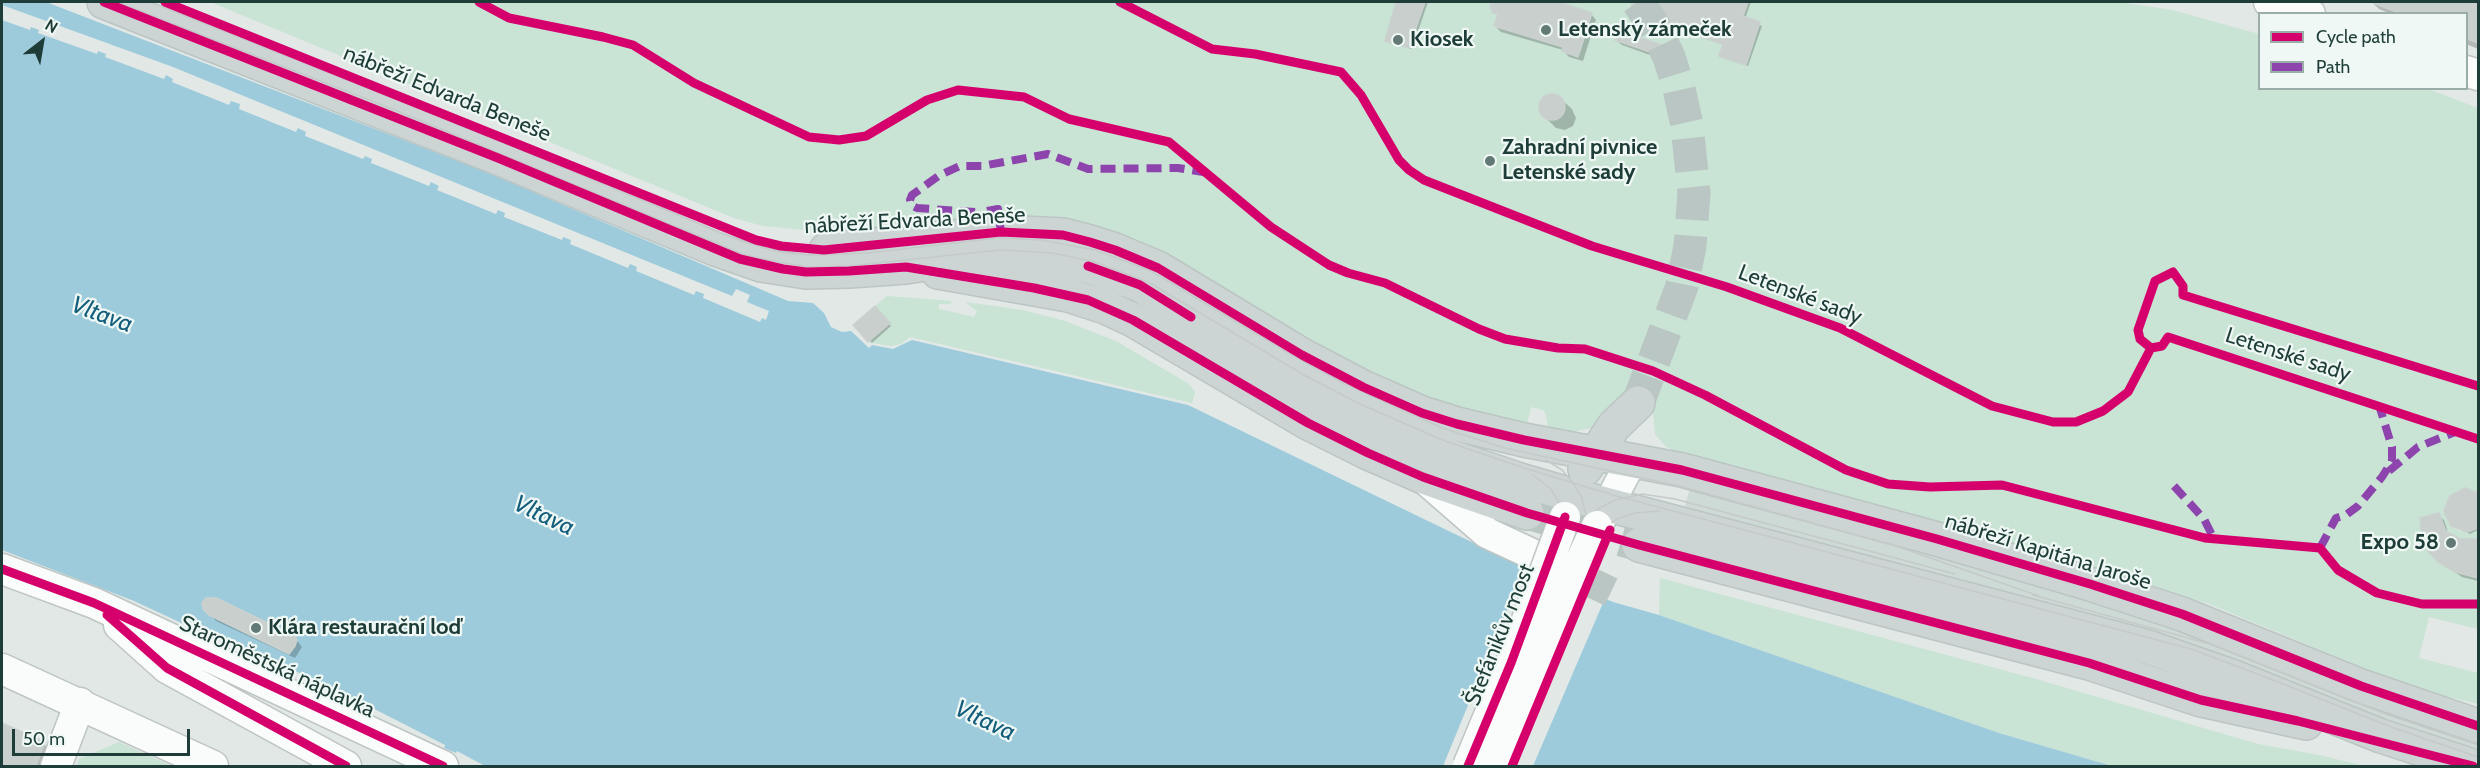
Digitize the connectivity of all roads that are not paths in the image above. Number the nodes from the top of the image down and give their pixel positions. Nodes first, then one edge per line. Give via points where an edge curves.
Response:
1 (104, 2) edge
2 (165, 2) edge
3 (2269, 2) edge
4 (2303, 12) edge
5 (906, 267) junction
6 (1595, 453) junction
7 (1632, 460) junction
8 (1423, 477) junction
9 (1591, 512) junction
10 (1527, 513) tunnel mouth
11 (1639, 545) tunnel mouth
12 (1530, 553) tunnel mouth
13 (2, 569) edge
14 (94, 603) junction
15 (2, 669) edge
16 (80, 703) junction
17 (2478, 726) edge
18 (2458, 762) edge
19 (56, 766) edge
20 (213, 766) edge
21 (346, 766) edge
22 (443, 766) edge
23 (1468, 766) edge
24 (1483, 766) edge
25 (1495, 766) edge
26 (1512, 766) edge

1 - 5 main road, nábřeží Edvarda Beneše via 740,259 806,272
2 - 6 main road, nábřeží Edvarda Beneše via 756,240 824,250 1001,232 1090,242 1158,268 1302,355 1413,409 1501,435
3 - 4 street
5 - 8 main road via 1068,295 1105,307 1308,423
5 - 9 main road, nábřeží Edvarda Beneše via 1017,256 1074,263 1123,278 1140,285 1277,374 1361,419 1434,451 1520,480
6 - 7 main road, nábřeží Kapitána Jaroše
6 - 7 main road via 1614,426 1638,404
6 - 9 main road via 1581,476
7 - 9 main road
7 - 17 main road, nábřeží Kapitána Jaroše via 1915,533 2135,598 2361,686
8 - 10 main road
8 - 12 street via 1487,532
9 - 18 main road via 2168,654
9 - 23 street, Štefánikův most, bridge via 1511,663
9 - 24 street via 1565,554
9 - 25 street, bridge via 1575,573
9 - 26 street
11 - 18 main road via 2089,663 2201,700
13 - 14 street, Staroměstská náplavka
14 - 21 street, Staroměstská náplavka via 168,669
14 - 22 street, Staroměstská náplavka
15 - 16 street
16 - 19 street
16 - 20 street

